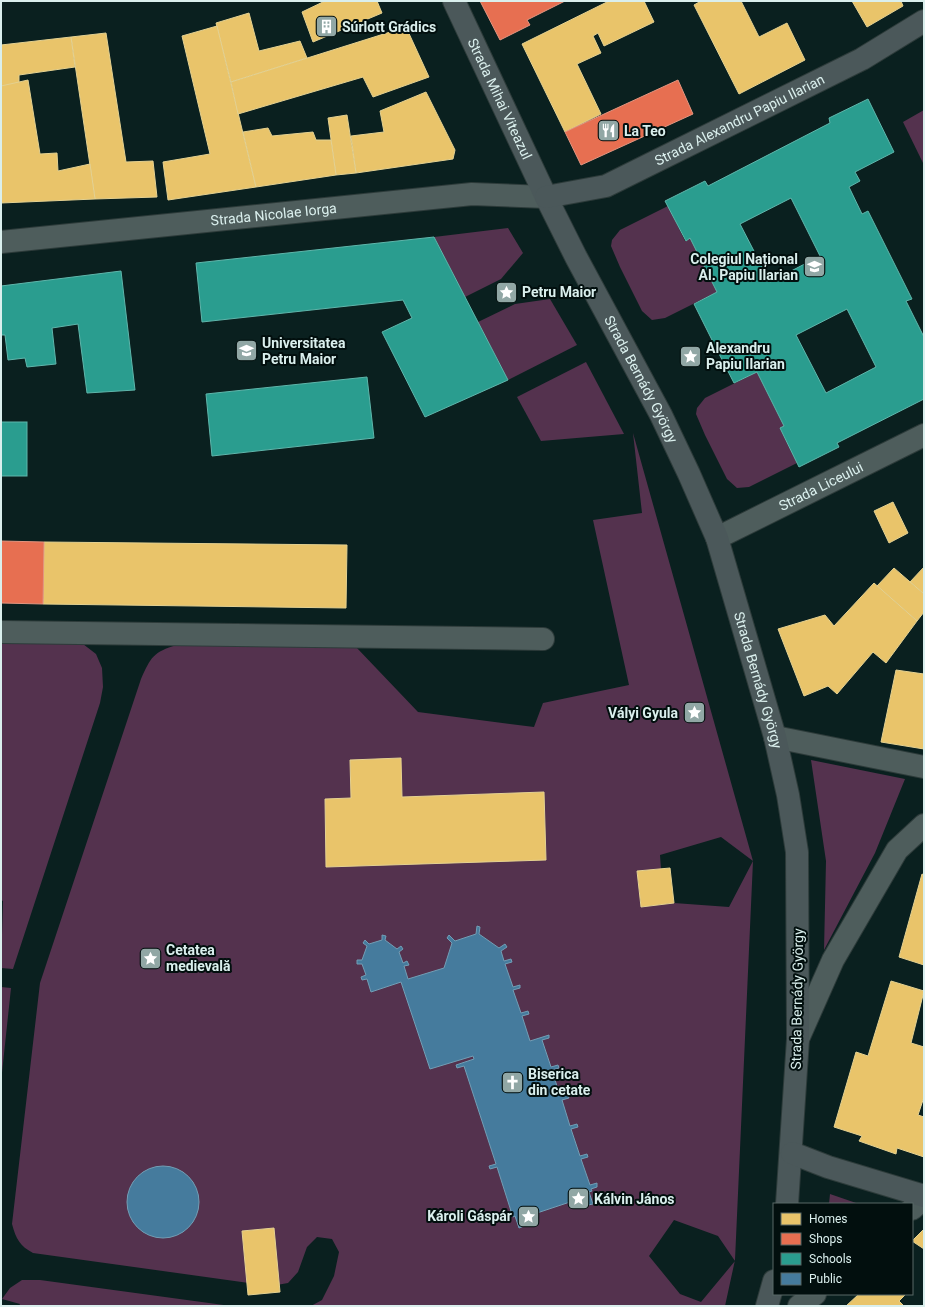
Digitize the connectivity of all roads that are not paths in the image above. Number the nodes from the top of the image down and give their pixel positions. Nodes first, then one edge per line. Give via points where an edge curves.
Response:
1 (454, 1) edge
2 (924, 22) edge
3 (546, 197) junction
4 (1, 242) edge
5 (924, 434) edge
6 (717, 538) junction
7 (1, 632) edge
8 (543, 639) dead end
9 (775, 737) junction
10 (924, 767) edge
11 (924, 825) edge
12 (798, 1039) junction
13 (792, 1153) junction
14 (924, 1197) edge
15 (788, 1203) edge
16 (913, 1207) edge
17 (773, 1285) edge
18 (814, 1295) edge
19 (767, 1306) edge
20 (800, 1306) edge

1 - 3 main road, Strada Mihai Viteazul
2 - 3 main road, Strada Alexandru Papiu Ilarian via 862,59 606,186
3 - 4 street, Strada Nicolae Iorga via 472,194
3 - 6 main road, Strada Bernády György via 661,415
5 - 6 street, Strada Liceului
6 - 9 main road, Strada Bernády György
7 - 8 street
9 - 10 street
9 - 12 main road, Strada Bernády György via 797,852
11 - 12 street via 897,850 833,960
12 - 13 main road, Strada Bernády György
13 - 14 main road
13 - 15 main road, Strada Bernády György
14 - 16 street
17 - 19 main road
18 - 20 street

